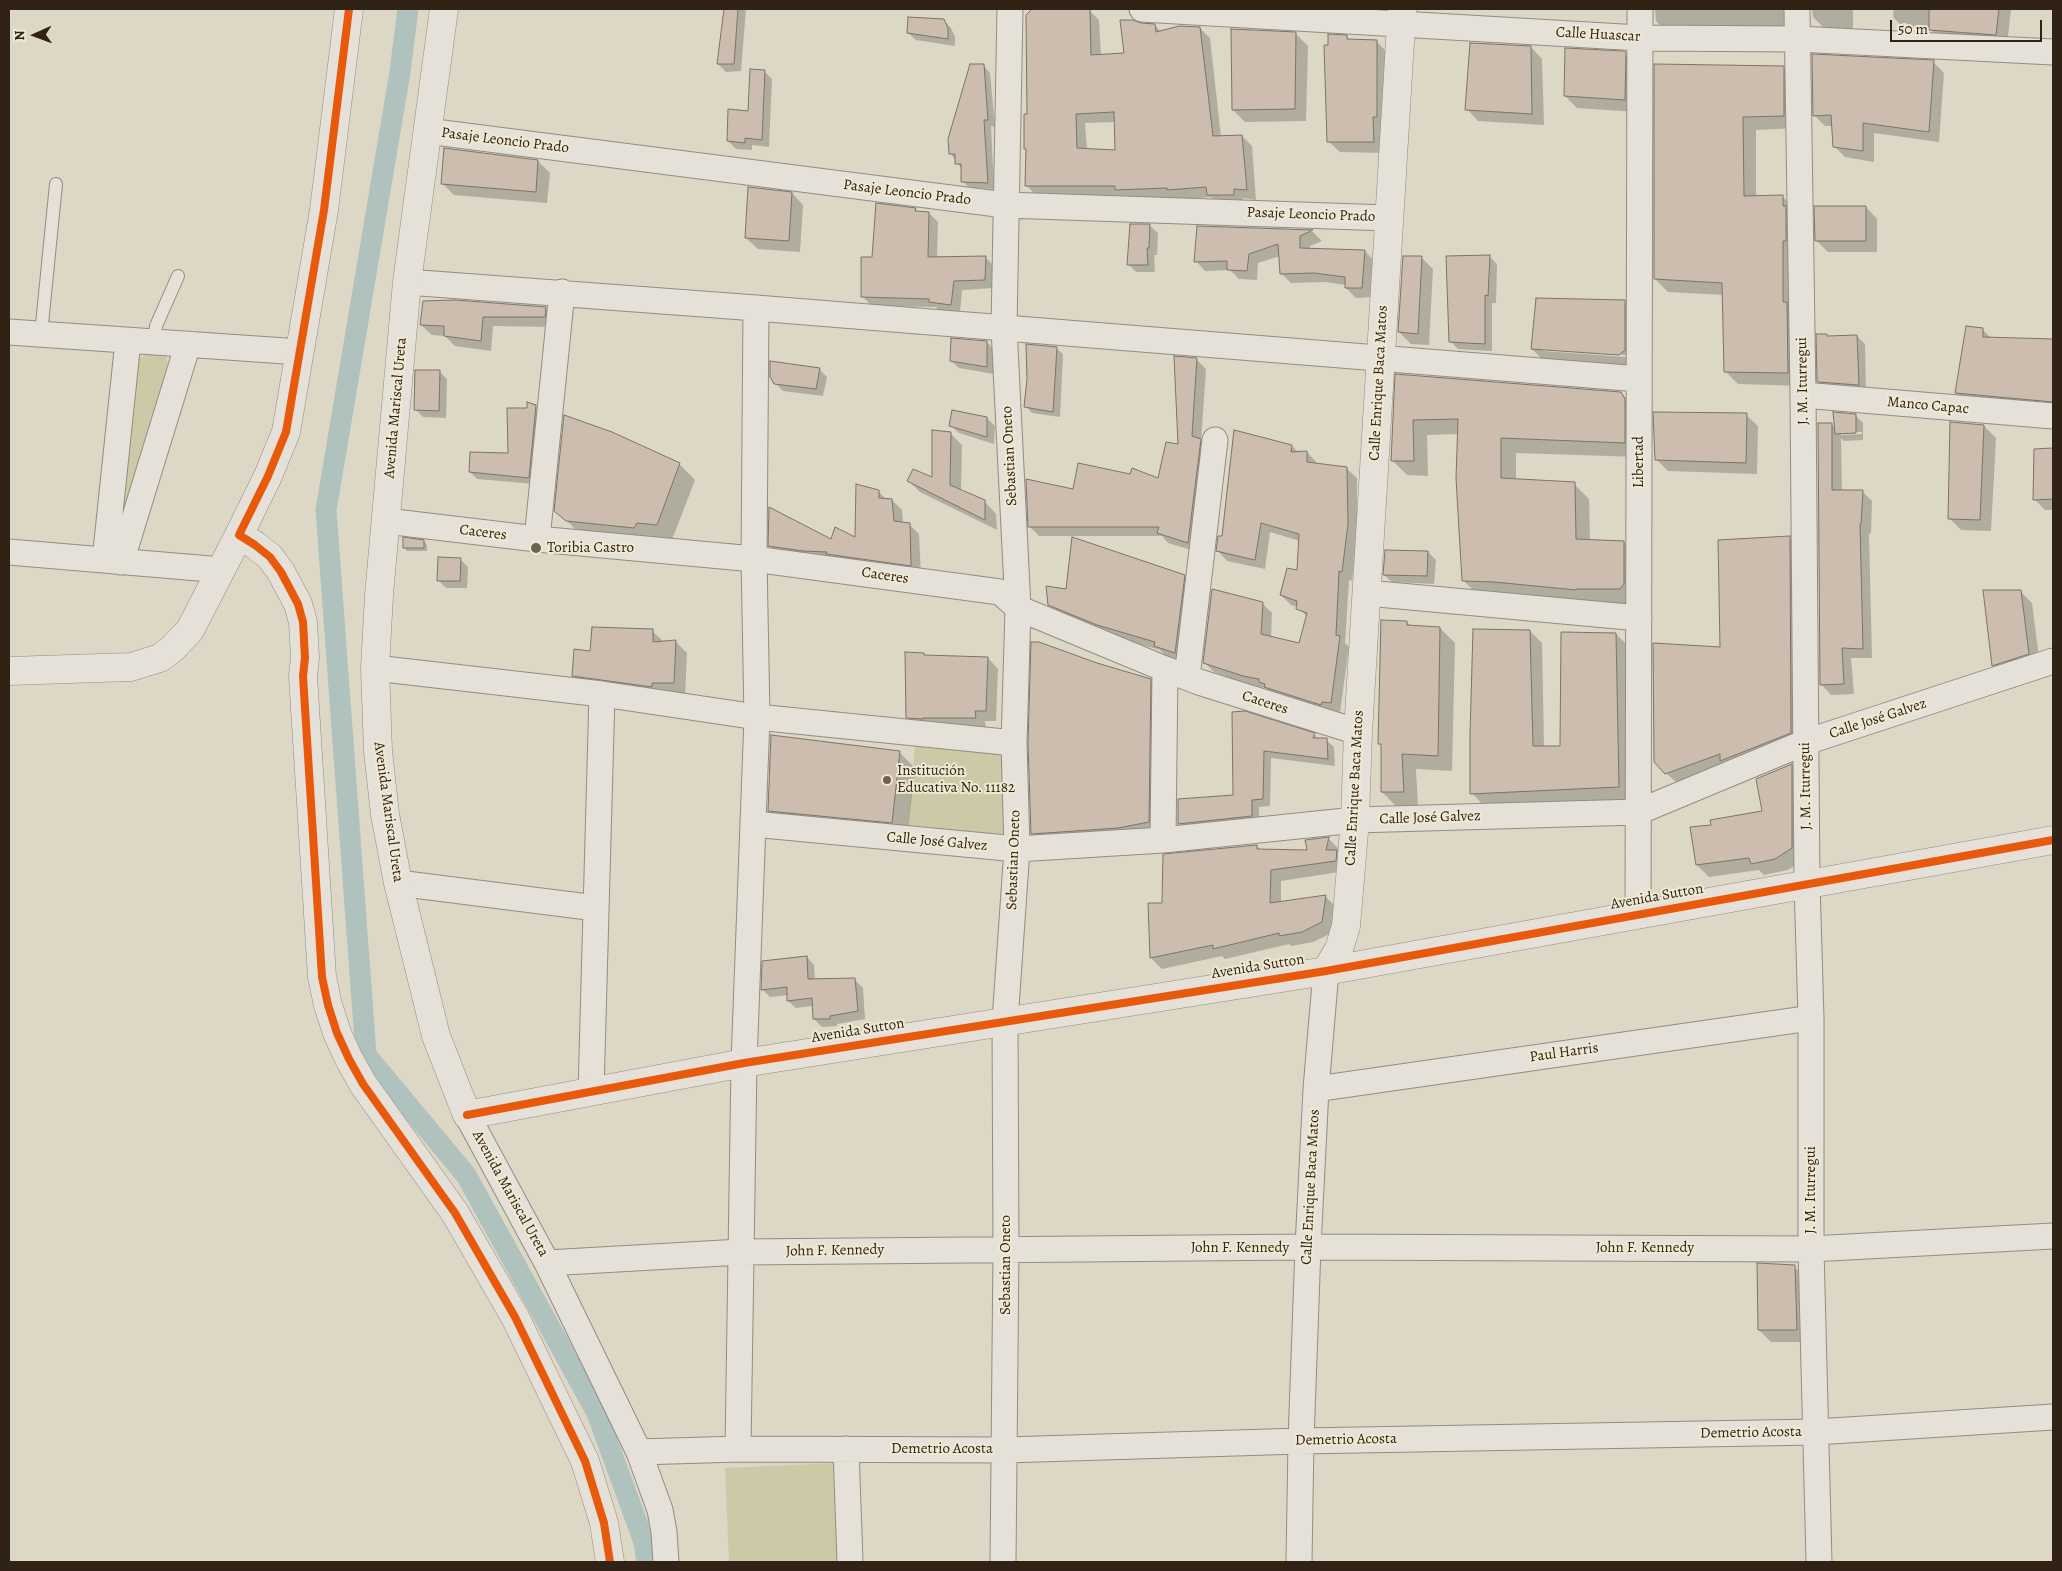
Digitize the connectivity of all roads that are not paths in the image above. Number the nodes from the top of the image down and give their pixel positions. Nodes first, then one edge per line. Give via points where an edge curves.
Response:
1 (349, 9) edge
2 (444, 9) edge
3 (1010, 9) edge
4 (1142, 9) edge
5 (1640, 9) edge
6 (1797, 9) edge
7 (1402, 16) edge
8 (1640, 38) junction
9 (1798, 38) junction
10 (2053, 52) edge
11 (428, 131) junction
12 (56, 184) dead end
13 (1005, 205) junction
14 (1389, 218) junction
15 (178, 276) dead end
16 (407, 282) junction
17 (562, 292) junction
18 (756, 308) junction
19 (1004, 328) junction
20 (9, 332) edge
21 (41, 334) junction
22 (128, 341) junction
23 (154, 342) junction
24 (188, 344) junction
25 (300, 352) junction
26 (1380, 358) junction
27 (1639, 379) junction
28 (1803, 394) junction
29 (2053, 416) edge
30 (1215, 440) dead end
31 (386, 521) junction
32 (239, 534) junction
33 (537, 539) junction
34 (9, 552) edge
35 (754, 559) junction
36 (113, 561) junction
37 (222, 570) junction
38 (1367, 593) junction
39 (1018, 608) junction
40 (1639, 618) junction
41 (2053, 661) edge
42 (375, 668) junction
43 (9, 671) edge
44 (1176, 673) junction
45 (602, 694) junction
46 (757, 717) junction
47 (1358, 732) junction
48 (1806, 742) junction
49 (1014, 743) junction
50 (1638, 812) junction
51 (1355, 820) junction
52 (753, 824) junction
53 (1163, 840) junction
54 (2053, 840) edge
55 (1017, 849) junction
56 (398, 883) junction
57 (1807, 884) junction
58 (596, 908) junction
59 (1638, 914) junction
60 (1326, 970) junction
61 (1811, 1018) junction
62 (1005, 1021) junction
63 (744, 1063) junction
64 (1316, 1089) junction
65 (591, 1092) junction
66 (467, 1115) junction
67 (2053, 1236) edge
68 (1308, 1247) junction
69 (1006, 1249) junction
70 (1811, 1249) junction
71 (742, 1252) junction
72 (547, 1263) junction
73 (2053, 1417) edge
74 (1816, 1432) junction
75 (1301, 1441) junction
76 (738, 1449) junction
77 (846, 1449) junction
78 (1005, 1450) junction
79 (639, 1452) junction
80 (610, 1562) edge
81 (666, 1562) edge
82 (850, 1562) edge
83 (1003, 1562) edge
84 (1299, 1562) edge
85 (1819, 1562) edge

1 - 25 street via 324,210
2 - 11 street, Avenida Mariscal Ureta
3 - 13 street, Sebastian Oneto
4 - 7 street, Calle Huascar
5 - 8 street, Libertad
6 - 9 street, J. M. Iturregui
7 - 8 street, Calle Huascar
7 - 14 street, Calle Enrique Baca Matos
8 - 9 street, Calle Huascar
8 - 27 street, Libertad
9 - 10 street, Calle Huascar
9 - 28 street, J. M. Iturregui
11 - 13 street, Pasaje Leoncio Prado
11 - 16 street, Avenida Mariscal Ureta
12 - 21 lane
13 - 14 street, Pasaje Leoncio Prado
13 - 19 street, Sebastian Oneto
14 - 26 street, Calle Enrique Baca Matos
15 - 23 lane via 156,326
16 - 17 street
16 - 31 street, Avenida Mariscal Ureta
17 - 18 street
17 - 33 street
18 - 19 street
18 - 35 street
19 - 26 street
19 - 39 street, Sebastian Oneto
20 - 21 street
21 - 22 street
22 - 23 street
22 - 36 street
23 - 24 street
24 - 25 street
24 - 36 street
25 - 32 street via 286,432
26 - 27 street
26 - 38 street, Calle Enrique Baca Matos
27 - 40 street, Libertad
28 - 29 street, Manco Capac
28 - 48 street, J. M. Iturregui
30 - 44 street
31 - 33 street, Caceres
31 - 42 street, Avenida Mariscal Ureta
32 - 37 street
32 - 80 street via 270,557 282,572 295,596 303,622 306,658 303,676 322,977 337,1033 363,1084 456,1213 515,1317 585,1461 604,1523
33 - 35 street, Caceres
34 - 36 street
35 - 39 street, Caceres via 1000,592
35 - 46 street
36 - 37 street
37 - 43 street via 190,630 160,658 131,667
38 - 40 street
38 - 47 street, Calle Enrique Baca Matos
39 - 44 street, Caceres
39 - 49 street, Sebastian Oneto
40 - 50 street, Libertad
41 - 48 street, Calle José Galvez
42 - 45 street
42 - 56 street, Avenida Mariscal Ureta via 378,751 385,814
44 - 47 street, Caceres
44 - 53 street
45 - 46 street
45 - 58 street
46 - 49 street
46 - 52 street
47 - 51 street, Calle Enrique Baca Matos
48 - 50 street, Calle José Galvez
48 - 57 street, J. M. Iturregui
49 - 55 street, Sebastian Oneto
50 - 51 street, Calle José Galvez
50 - 59 street, Libertad
51 - 53 street, Calle José Galvez
51 - 60 street, Calle Enrique Baca Matos via 1346,926 1339,949
52 - 55 street, Calle José Galvez
52 - 63 street
53 - 55 street, Calle José Galvez
54 - 57 street, Avenida Sutton
55 - 62 street, Sebastian Oneto
56 - 58 street
56 - 66 street, Avenida Mariscal Ureta via 436,1036
57 - 59 street, Avenida Sutton
57 - 61 street, J. M. Iturregui
58 - 65 street
59 - 60 street, Avenida Sutton
60 - 62 street, Avenida Sutton
60 - 64 street, Calle Enrique Baca Matos
61 - 64 street, Paul Harris
61 - 70 street, J. M. Iturregui
62 - 63 street, Avenida Sutton
62 - 69 street, Sebastian Oneto
63 - 65 street, Avenida Sutton
63 - 71 street
64 - 68 street, Calle Enrique Baca Matos
65 - 66 street, Avenida Sutton
66 - 72 street, Avenida Mariscal Ureta
67 - 70 street, John F. Kennedy
68 - 69 street, John F. Kennedy
68 - 70 street, John F. Kennedy
68 - 75 street, Calle Enrique Baca Matos
69 - 71 street, John F. Kennedy
69 - 78 street, Sebastian Oneto
70 - 74 street, J. M. Iturregui
71 - 72 street, John F. Kennedy
71 - 76 street
72 - 79 street, Avenida Mariscal Ureta
73 - 74 street, Demetrio Acosta
74 - 75 street, Demetrio Acosta
74 - 85 street, J. M. Iturregui
75 - 78 street, Demetrio Acosta
75 - 84 street, Calle Enrique Baca Matos
76 - 77 street, Demetrio Acosta
76 - 79 street, Demetrio Acosta
77 - 78 street, Demetrio Acosta
77 - 82 street
78 - 83 street, Sebastian Oneto
79 - 81 street, Avenida Mariscal Ureta via 660,1510

